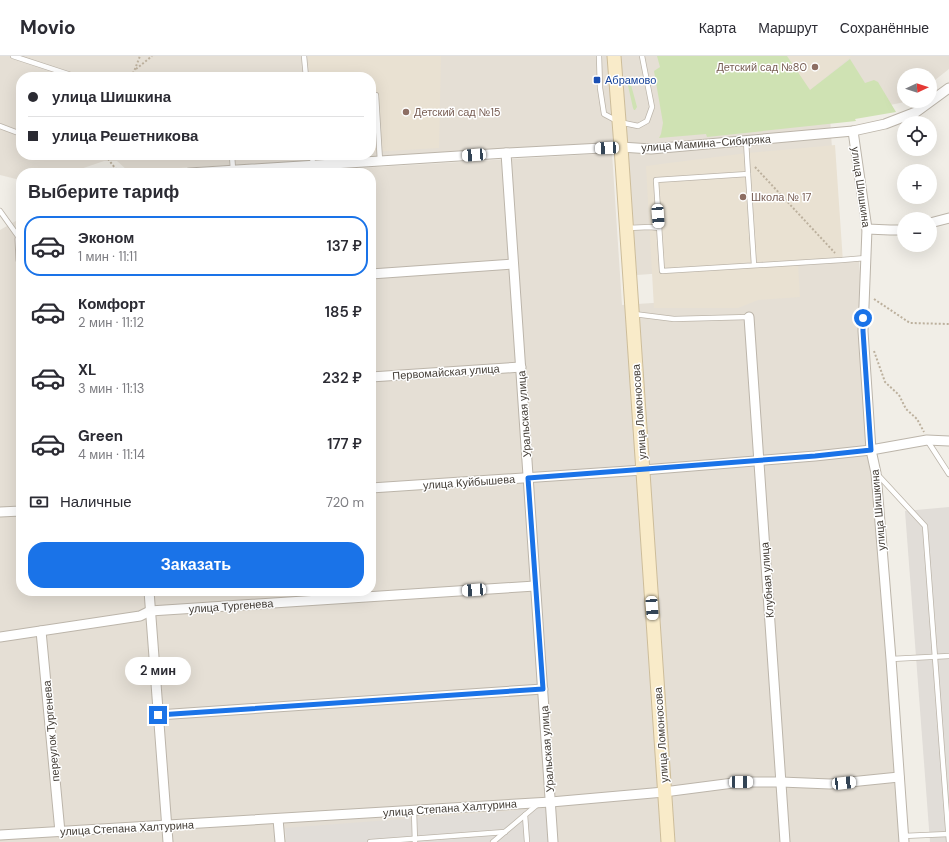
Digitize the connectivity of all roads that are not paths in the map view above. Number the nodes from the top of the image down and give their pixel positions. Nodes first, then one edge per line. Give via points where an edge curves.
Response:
1 (13, 56) edge
2 (304, 56) edge
3 (599, 56) edge
4 (642, 56) edge
5 (62, 72) edge
6 (306, 72) edge
7 (615, 78) dead end
8 (949, 88) edge
9 (376, 95) dead end
10 (619, 122) junction
11 (0, 126) edge
12 (853, 130) junction
13 (16, 132) edge
14 (746, 141) junction
15 (621, 147) junction
16 (506, 153) junction
17 (312, 160) edge
18 (380, 161) junction
19 (313, 165) junction
20 (265, 168) edge
21 (748, 174) junction
22 (0, 211) edge
23 (949, 218) edge
24 (937, 221) edge
25 (626, 228) junction
26 (659, 228) junction
27 (867, 229) junction
28 (897, 230) edge
29 (16, 233) edge
30 (866, 258) junction
31 (513, 264) junction
32 (754, 265) junction
33 (376, 274) edge
34 (632, 314) junction
35 (750, 317) joint
36 (521, 367) junction
37 (376, 377) edge
38 (927, 440) junction
39 (949, 441) edge
40 (871, 450) junction
41 (758, 460) junction
42 (643, 470) junction
43 (876, 473) junction
44 (949, 474) edge
45 (528, 478) junction
46 (376, 488) edge
47 (16, 511) edge
48 (0, 512) edge
49 (535, 586) junction
50 (149, 596) edge
51 (150, 611) junction
52 (41, 631) junction
53 (0, 637) edge
54 (949, 656) edge
55 (935, 657) junction
56 (891, 660) junction
57 (543, 689) junction
58 (158, 715) junction
59 (899, 777) junction
60 (781, 782) junction
61 (664, 792) junction
62 (551, 802) junction
63 (540, 803) junction
64 (414, 811) junction
65 (525, 815) junction
66 (278, 819) junction
67 (166, 825) junction
68 (60, 832) junction
69 (505, 832) junction
70 (948, 834) edge
71 (0, 835) edge
72 (446, 836) junction
73 (904, 839) edge
74 (415, 840) edge
75 (494, 841) edge
76 (168, 842) edge
77 (280, 842) edge
78 (370, 842) edge
79 (447, 842) edge
80 (527, 842) edge
81 (553, 842) edge
82 (668, 842) edge
83 (785, 842) edge
84 (948, 842) edge

1 - 5 lane
2 - 6 lane
3 - 10 lane via 604,114
4 - 10 lane via 652,107 646,121 638,126
7 - 10 street, улица Ломоносова
8 - 12 street, улица Мамина-Сибиряка via 916,112 885,124
9 - 18 lane
10 - 15 street, улица Ломоносова
11 - 13 lane
12 - 14 street, улица Мамина-Сибиряка
12 - 27 street, улица Шишкина
14 - 15 street, улица Мамина-Сибиряка via 652,149
14 - 21 lane
15 - 16 street, улица Мамина-Сибиряка
15 - 25 street, улица Ломоносова
16 - 18 street, улица Мамина-Сибиряка
16 - 31 street, Уральская улица
17 - 19 lane
18 - 19 street, улица Мамина-Сибиряка
19 - 20 street, улица Мамина-Сибиряка
21 - 26 lane via 656,180
21 - 32 lane
22 - 29 lane
23 - 24 street
25 - 26 lane
25 - 34 street, улица Ломоносова
26 - 32 lane via 662,271
27 - 28 street
27 - 30 street, улица Шишкина
30 - 32 lane
30 - 40 street, улица Шишкина via 863,331
31 - 33 street
31 - 36 street, Уральская улица
34 - 35 lane via 674,319
34 - 42 street, улица Ломоносова
35 - 41 street, Клубная улица
36 - 37 street, Первомайская улица
36 - 45 street, Уральская улица
38 - 39 street, улица Куйбышева
38 - 40 street, улица Куйбышева
38 - 44 lane
40 - 41 street, улица Куйбышева
40 - 43 street, улица Шишкина
41 - 42 street, улица Куйбышева
41 - 60 street, Клубная улица
42 - 45 street, улица Куйбышева
42 - 61 street, улица Ломоносова
43 - 55 lane via 925,526
43 - 56 street, улица Шишкина
45 - 46 street, улица Куйбышева
45 - 49 street, Уральская улица
47 - 48 street
49 - 51 street, улица Тургенева
49 - 57 street, Уральская улица
50 - 51 street
51 - 52 street, улица Тургенева via 140,616
51 - 58 street
52 - 53 street, улица Тургенева
52 - 68 street, переулок Тургенева
54 - 55 lane
55 - 56 lane
55 - 70 lane
56 - 59 street, улица Шишкина
57 - 58 street
57 - 62 street, Уральская улица
58 - 67 street
59 - 60 street, улица Степана Халтурина via 830,784
59 - 73 street, улица Шишкина
60 - 61 street, улица Степана Халтурина via 741,782
60 - 83 street, Клубная улица
61 - 62 street, улица Степана Халтурина
61 - 82 street, улица Ломоносова
62 - 63 street, улица Степана Халтурина
62 - 81 street, Уральская улица
63 - 64 street, улица Степана Халтурина
63 - 65 lane
64 - 66 street, улица Степана Халтурина
64 - 74 lane
65 - 69 lane
65 - 80 lane
66 - 67 street, улица Степана Халтурина
66 - 77 street
67 - 68 street, улица Степана Халтурина
67 - 76 street
68 - 71 street, улица Степана Халтурина
69 - 72 lane
69 - 75 lane
70 - 73 lane
70 - 84 lane
72 - 74 lane
72 - 79 lane
74 - 78 lane

